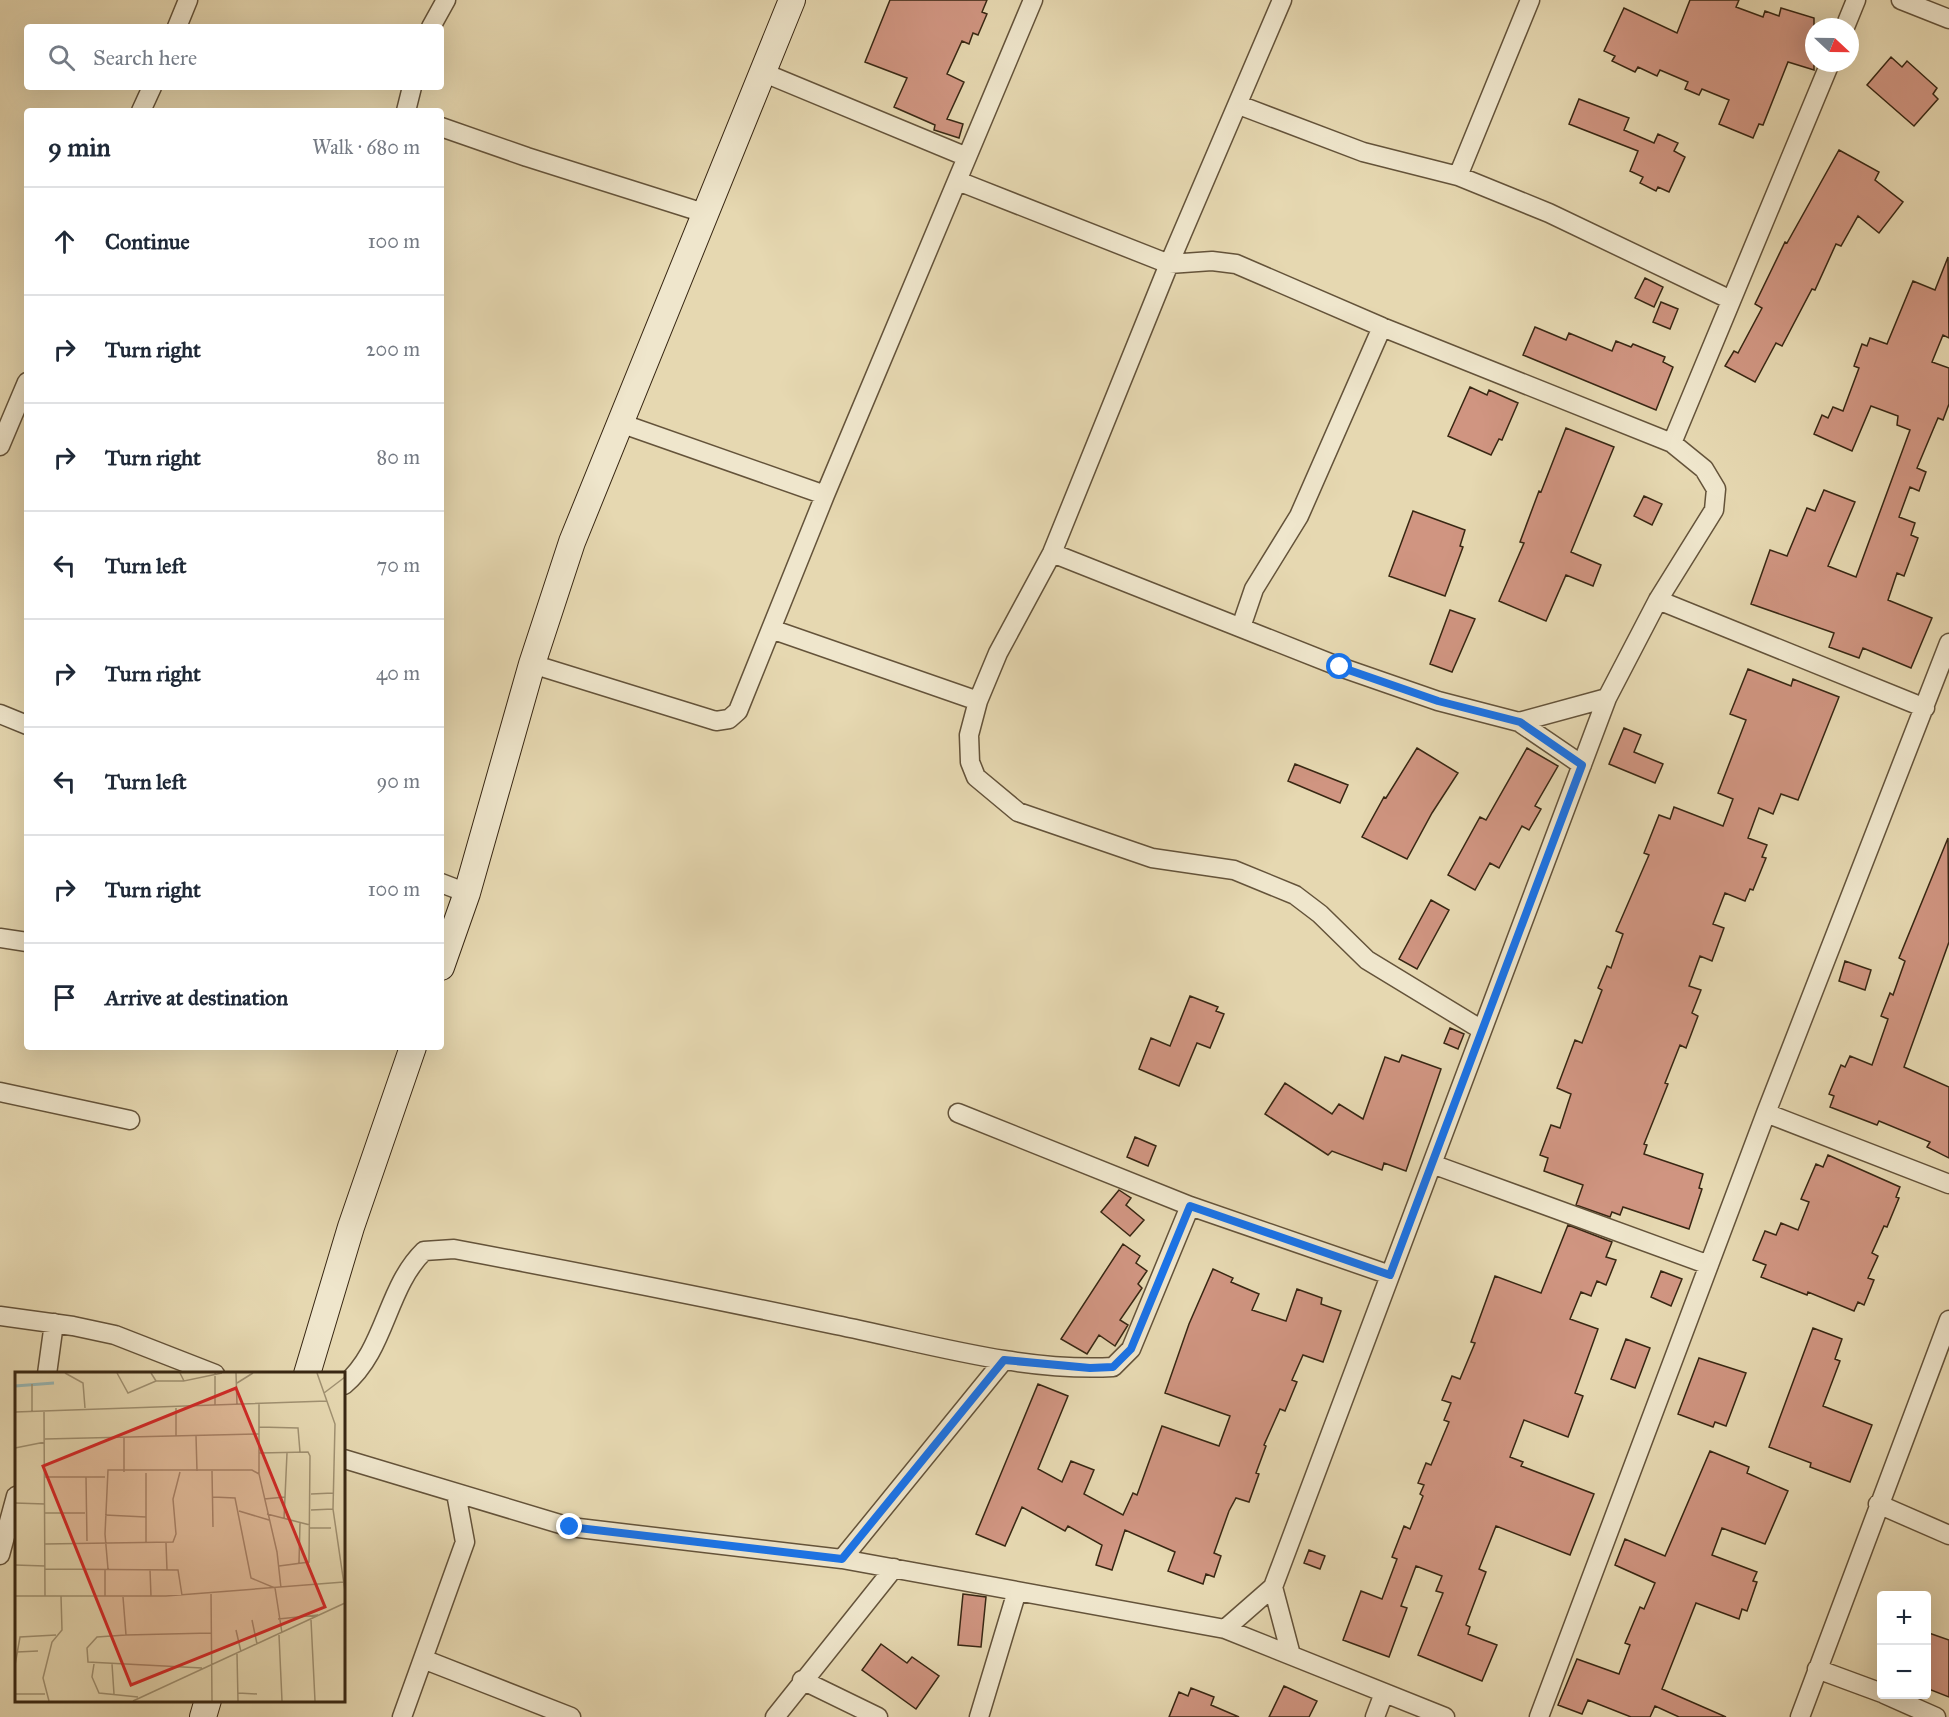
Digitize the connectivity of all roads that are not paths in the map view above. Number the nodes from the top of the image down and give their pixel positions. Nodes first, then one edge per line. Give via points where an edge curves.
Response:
1 (188, 0) edge
2 (446, 0) edge
3 (792, 0) edge
4 (1033, 0) edge
5 (1282, 0) edge
6 (1530, 0) edge
7 (1856, 0) edge
8 (1901, 0) edge
9 (1849, 18) edge
10 (1949, 20) edge
11 (178, 24) edge
12 (433, 24) edge
13 (762, 72) junction
14 (1826, 72) edge
15 (151, 90) edge
16 (411, 90) edge
17 (1239, 105) junction
18 (142, 108) edge
19 (407, 108) edge
20 (444, 128) edge
21 (967, 157) junction
22 (1458, 176) junction
23 (958, 181) junction
24 (704, 213) junction
25 (1169, 264) junction
26 (1731, 300) junction
27 (1382, 327) junction
28 (24, 389) edge
29 (620, 423) junction
30 (1672, 443) junction
31 (0, 446) edge
32 (825, 495) junction
33 (1052, 553) junction
34 (1658, 600) junction
35 (1241, 627) junction
36 (771, 629) junction
37 (1949, 643) edge
38 (532, 664) junction
39 (1607, 698) junction
40 (978, 701) junction
41 (1925, 708) junction
42 (0, 714) edge
43 (1520, 722) junction
44 (24, 723) edge
45 (1582, 765) junction
46 (444, 884) edge
47 (467, 893) junction
48 (0, 938) edge
49 (24, 942) edge
50 (444, 958) edge
51 (1482, 1030) junction
52 (412, 1050) edge
53 (0, 1092) edge
54 (958, 1113) dead end
55 (1766, 1113) junction
56 (130, 1120) dead end
57 (1432, 1164) junction
58 (1949, 1184) edge
59 (1190, 1206) junction
60 (1709, 1265) junction
61 (1390, 1275) junction
62 (0, 1316) edge
63 (1949, 1320) edge
64 (54, 1323) junction
65 (1004, 1360) junction
66 (47, 1372) edge
67 (210, 1372) edge
68 (308, 1372) edge
69 (345, 1384) edge
70 (345, 1460) edge
71 (456, 1493) junction
72 (15, 1500) edge
73 (1878, 1504) junction
74 (1949, 1535) edge
75 (0, 1555) edge
76 (842, 1559) junction
77 (894, 1568) junction
78 (1273, 1587) junction
79 (1017, 1591) junction
80 (1225, 1629) junction
81 (1291, 1655) junction
82 (423, 1659) junction
83 (1817, 1669) junction
84 (802, 1680) junction
85 (1877, 1692) edge
86 (1384, 1693) junction
87 (1895, 1699) edge
88 (208, 1702) edge
89 (203, 1717) edge
90 (402, 1717) edge
91 (571, 1717) edge
92 (775, 1717) edge
93 (878, 1717) edge
94 (979, 1717) edge
95 (1375, 1717) edge
96 (1444, 1717) edge
97 (1539, 1717) edge
98 (1800, 1717) edge
99 (1936, 1717) edge

1 - 11 street
2 - 12 street
3 - 13 street
4 - 21 street
5 - 17 street
6 - 22 street
7 - 9 street
8 - 10 street
13 - 21 street
13 - 24 street
14 - 26 street
15 - 18 street
16 - 19 street
17 - 22 street via 1363,152
17 - 25 street
20 - 24 street
21 - 23 street
22 - 26 street via 1549,213
23 - 25 street
23 - 32 street
24 - 29 street
25 - 27 street via 1236,264
25 - 33 street
26 - 30 street
27 - 30 street
27 - 35 street via 1299,516 1258,582
28 - 31 street
29 - 32 street
29 - 38 street via 572,542
30 - 34 street via 1704,469 1716,489 1714,510
32 - 36 street
33 - 35 street
33 - 40 street via 998,653
34 - 39 street
34 - 41 street
35 - 43 street via 1422,696
36 - 38 street via 738,711 729,719 716,721
36 - 40 street
37 - 41 street
38 - 47 street
39 - 43 street
39 - 45 street
40 - 51 street via 969,735 970,762 976,777 1018,812 1152,858 1234,870 1295,895 1367,960
41 - 55 street
42 - 44 street
43 - 45 street
45 - 51 street
46 - 47 street
47 - 50 street
48 - 49 street
51 - 57 street
52 - 68 street via 351,1227
53 - 56 street
54 - 59 street
55 - 58 street
55 - 60 street
57 - 60 street
57 - 61 street
59 - 61 street
59 - 65 street via 1131,1349 1113,1367
60 - 97 street
61 - 78 street
62 - 64 street
63 - 73 street
64 - 66 street
64 - 67 street via 115,1335
65 - 69 street via 454,1249 424,1251 410,1265 370,1354
65 - 76 street
70 - 71 street
71 - 76 street via 570,1527
71 - 82 street via 465,1542
72 - 75 street
73 - 74 street
73 - 83 street
76 - 77 street
77 - 79 street
77 - 84 street
78 - 80 street
78 - 81 street
79 - 80 street
79 - 94 street
80 - 81 street
81 - 86 street
82 - 90 street
82 - 91 street
83 - 85 street
83 - 98 street
84 - 92 street
84 - 93 street
86 - 95 street
86 - 96 street
87 - 99 street
88 - 89 street

